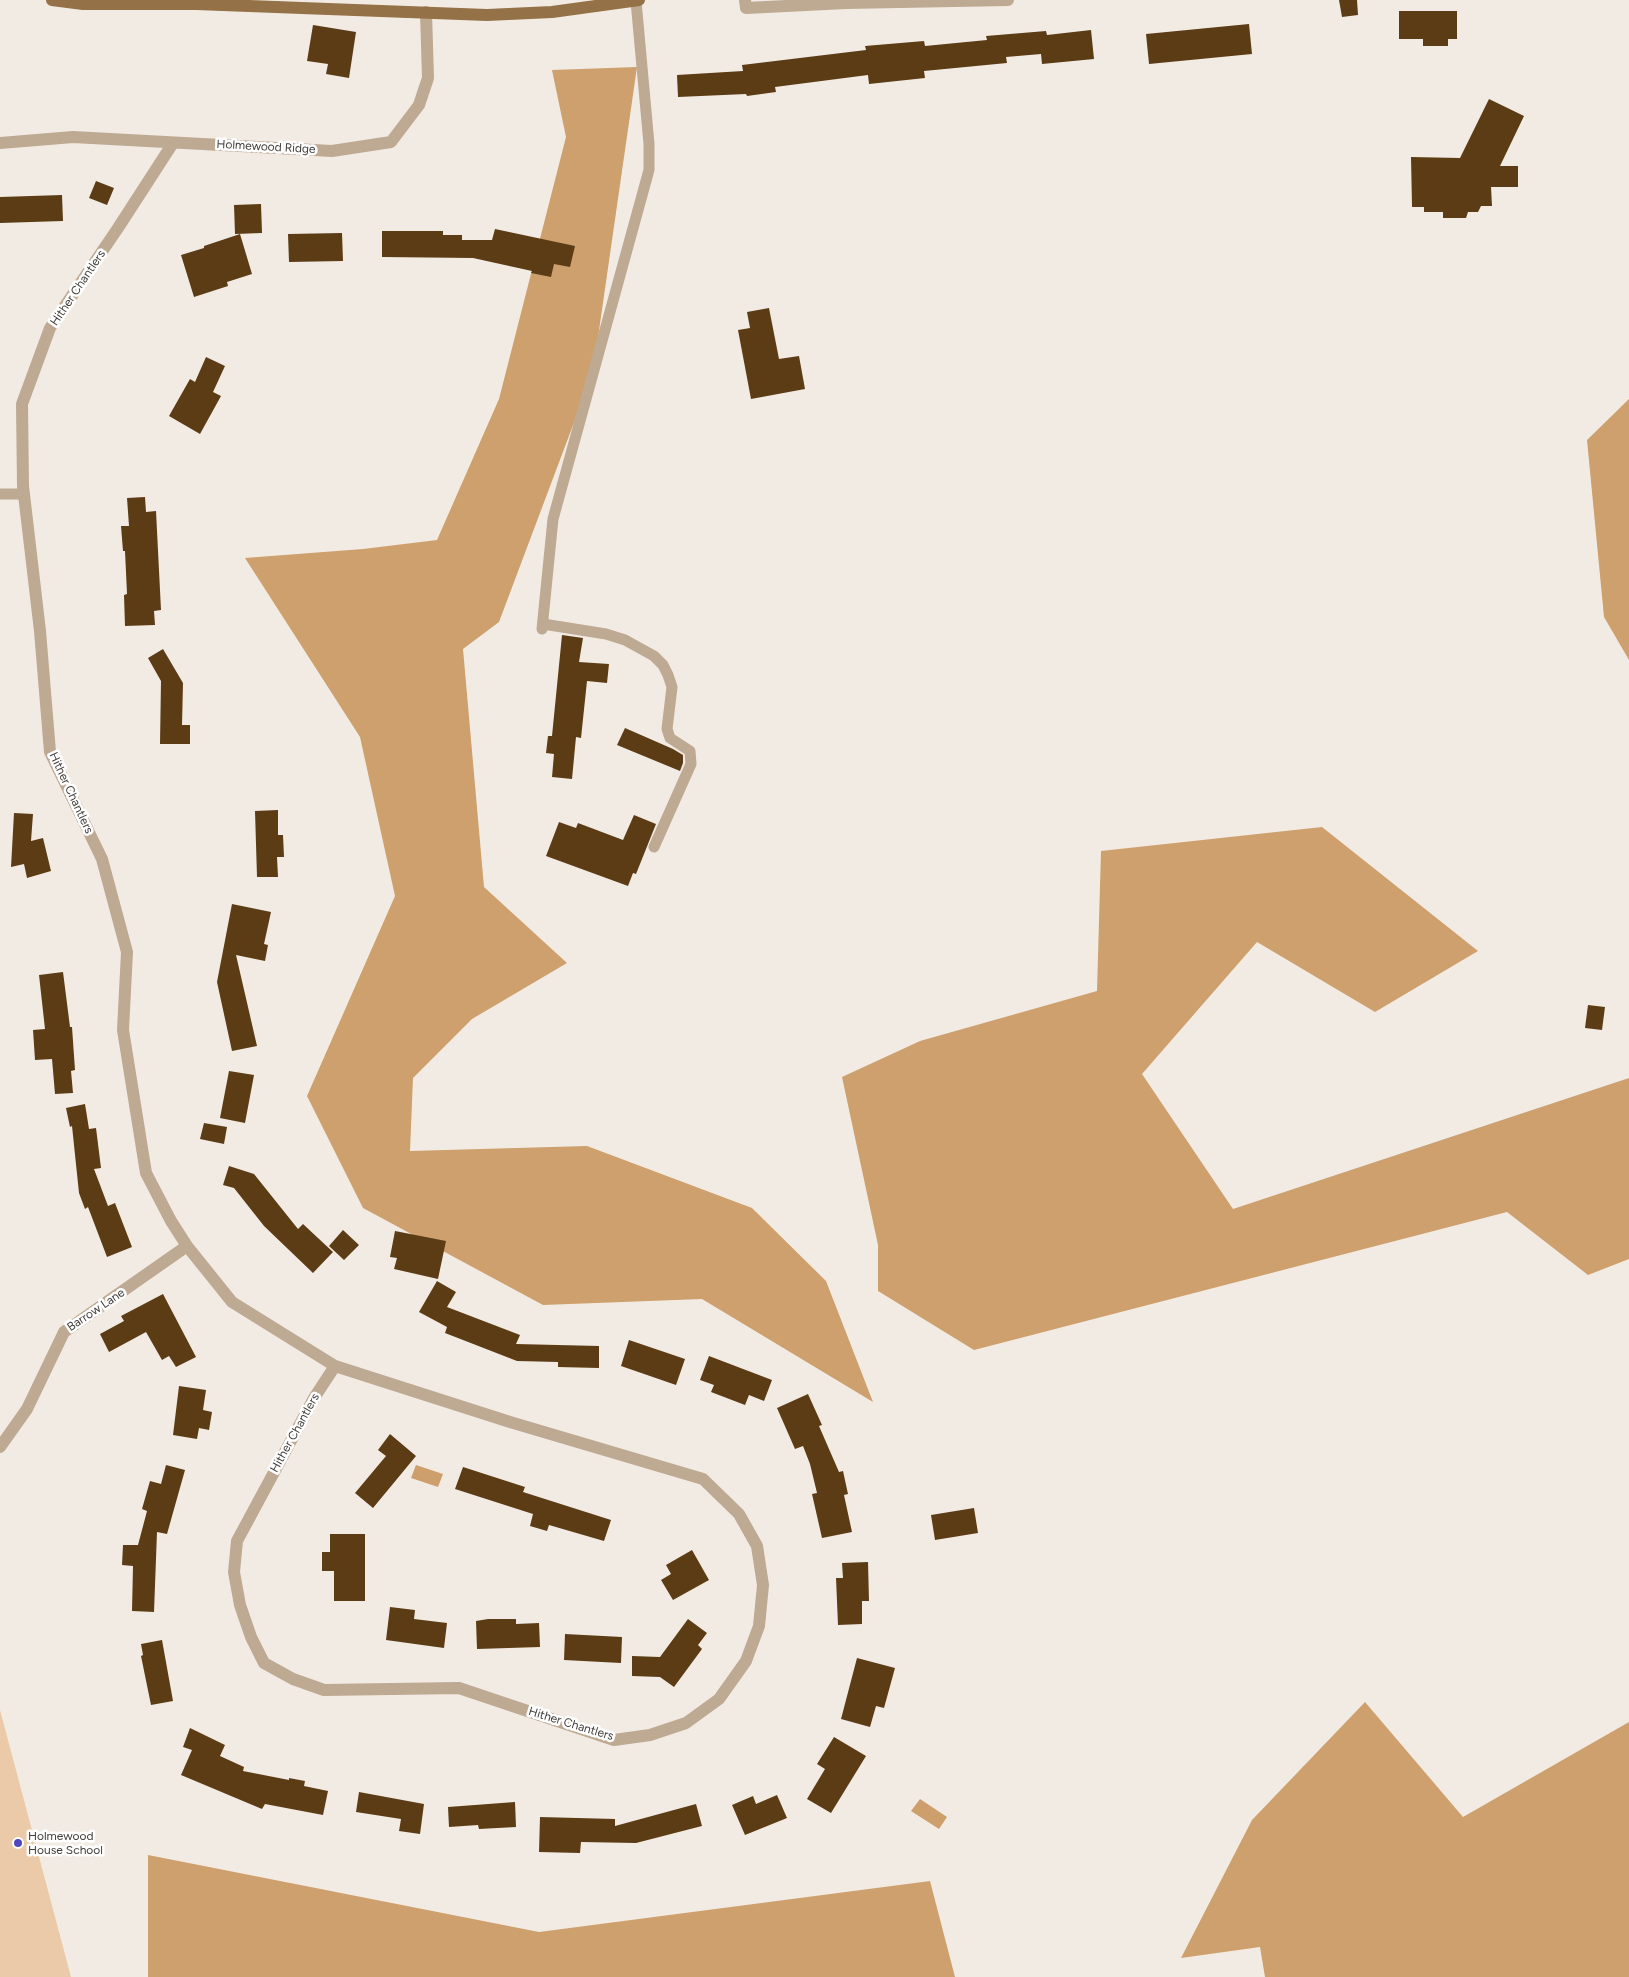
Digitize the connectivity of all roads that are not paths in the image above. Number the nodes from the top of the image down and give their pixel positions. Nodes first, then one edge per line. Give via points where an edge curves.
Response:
1 (52, 0) edge
2 (637, 0) edge
3 (745, 0) edge
4 (1008, 0) edge
5 (316, 4) edge
6 (426, 12) junction
7 (173, 142) junction
8 (0, 143) edge
9 (0, 494) edge
10 (24, 494) junction
11 (654, 847) dead end
12 (186, 1246) junction
13 (335, 1366) junction
14 (0, 1447) edge

1 - 5 main road via 83,4
2 - 6 main road via 552,12 487,15
2 - 11 lane via 649,170 552,520 542,627 606,634 625,640 654,656 663,665 672,687 667,728 670,738 690,751 691,764
3 - 4 street via 746,8
5 - 6 main road
6 - 7 street, Holmewood Ridge via 428,78 419,106 391,142 332,151
7 - 8 street, Holmewood Ridge via 73,137
7 - 10 street, Hither Chantlers via 50,328 22,404
9 - 10 lane
10 - 12 street, Hither Chantlers via 50,752 102,859 126,952 123,1030 146,1172
12 - 13 street, Hither Chantlers via 232,1302
12 - 14 street, Barrow Lane via 64,1332 27,1408
13 - 13 street, Hither Chantlers via 703,1479 739,1514 757,1546 763,1585 759,1626 746,1661 719,1700 686,1723 614,1740 459,1688 324,1690 293,1679 264,1663 240,1605 234,1572 237,1541 309,1406

